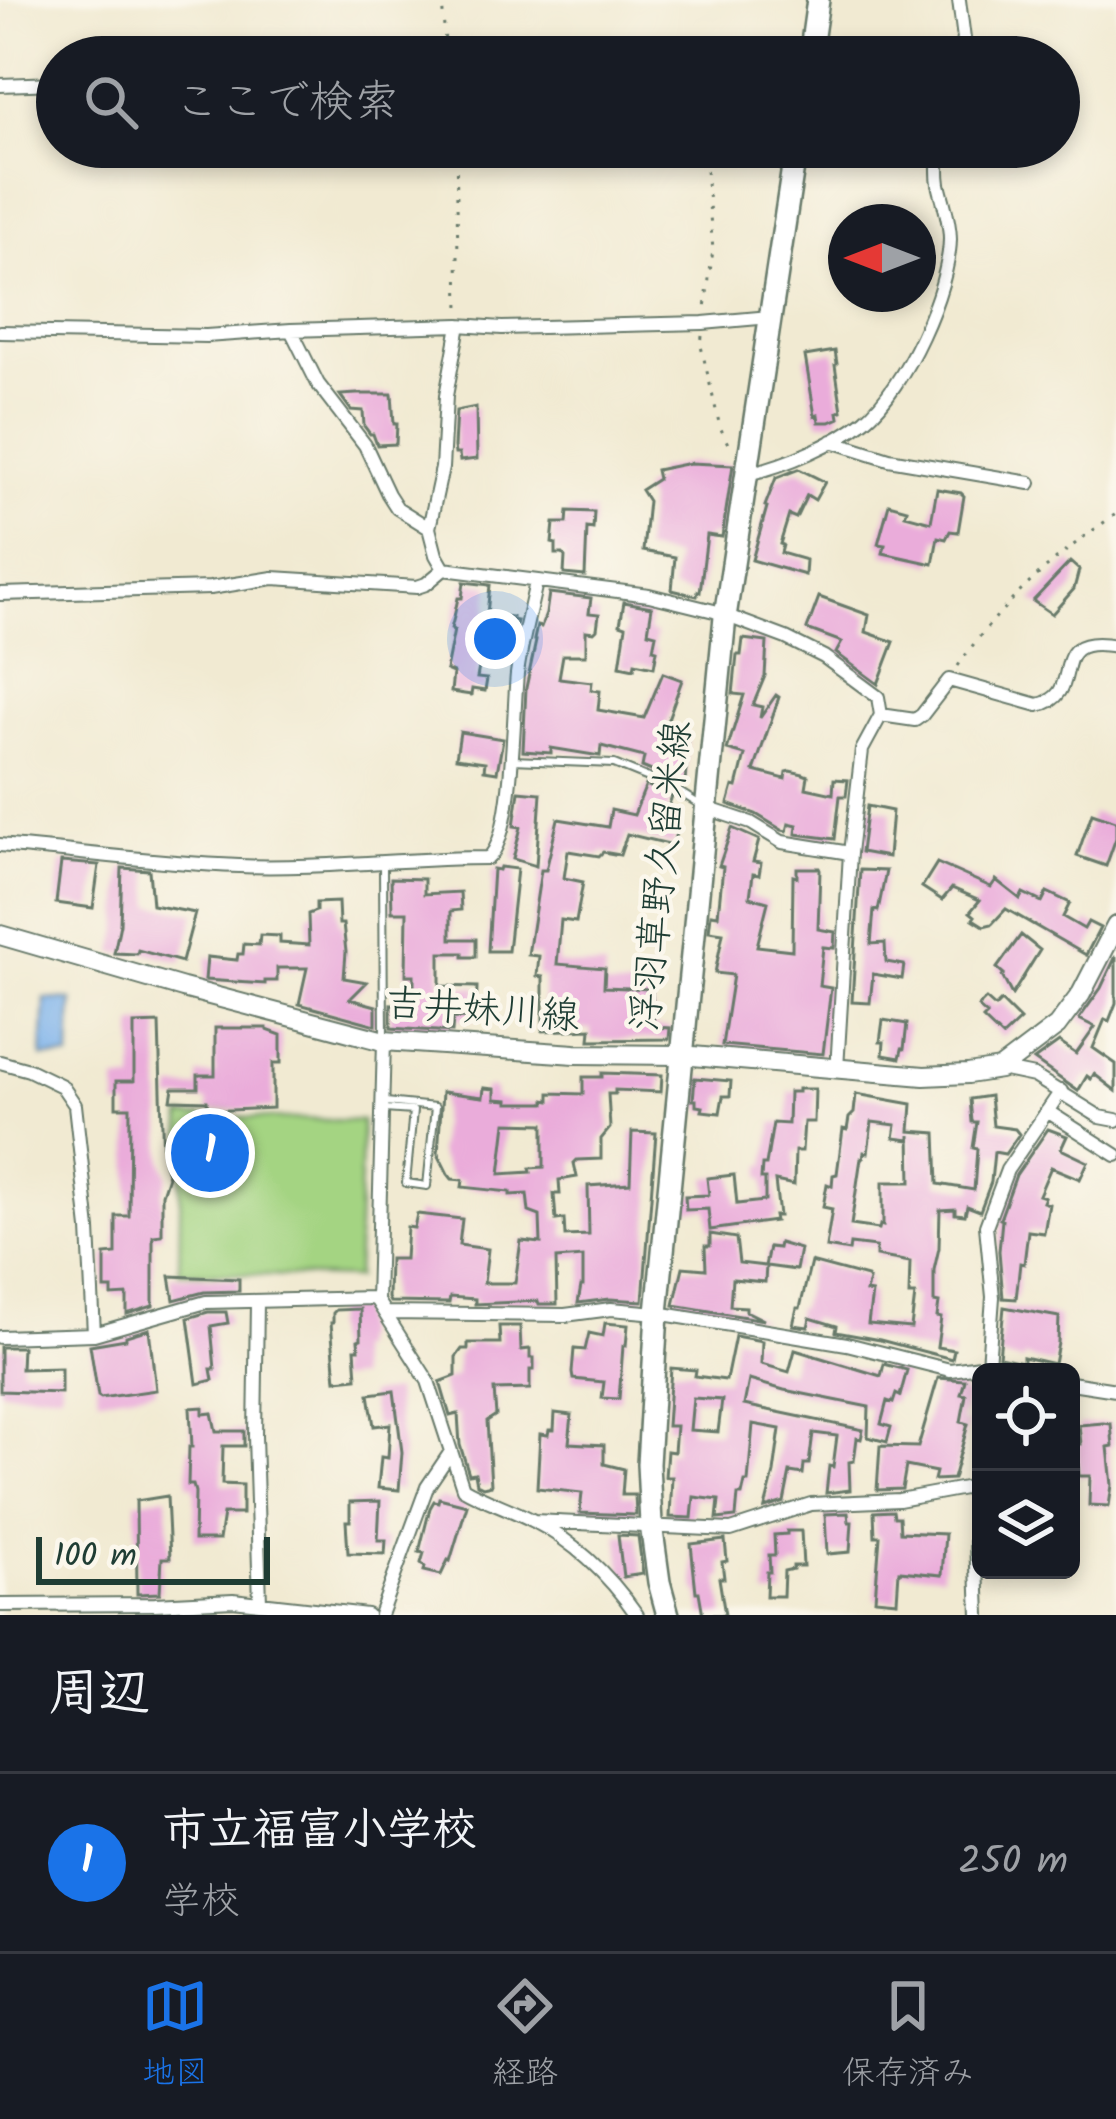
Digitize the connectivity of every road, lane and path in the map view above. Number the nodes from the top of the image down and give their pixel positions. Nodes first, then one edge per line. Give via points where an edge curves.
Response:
1 (442, 0) edge
2 (818, 0) edge
3 (959, 0) edge
4 (445, 36) edge
5 (812, 36) edge
6 (964, 36) edge
7 (36, 84) edge
8 (0, 85) edge
9 (456, 168) edge
10 (793, 168) edge
11 (938, 168) edge
12 (770, 317) junction
13 (459, 325) junction
14 (291, 330) junction
15 (0, 332) edge
16 (831, 441) junction
17 (747, 473) junction
18 (1030, 483) dead end
19 (1116, 514) edge
20 (429, 528) junction
21 (444, 569) junction
22 (536, 582) junction
23 (0, 595) edge
24 (725, 616) junction
25 (1116, 646) edge
26 (949, 680) junction
27 (881, 715) junction
28 (512, 760) junction
29 (706, 808) junction
30 (0, 845) edge
31 (850, 853) junction
32 (382, 860) junction
33 (1116, 926) edge
34 (0, 934) edge
35 (384, 1041) junction
36 (681, 1055) junction
37 (0, 1061) edge
38 (837, 1069) junction
39 (1000, 1069) junction
40 (1061, 1090) junction
41 (382, 1105) junction
42 (1047, 1111) junction
43 (1116, 1120) edge
44 (1116, 1155) edge
45 (257, 1303) junction
46 (381, 1307) junction
47 (657, 1313) junction
48 (94, 1334) junction
49 (0, 1336) edge
50 (988, 1363) edge
51 (972, 1367) edge
52 (1080, 1384) edge
53 (1116, 1390) edge
54 (450, 1453) junction
55 (972, 1486) edge
56 (533, 1520) junction
57 (651, 1524) junction
58 (978, 1579) edge
59 (260, 1603) junction
60 (0, 1605) edge
61 (367, 1615) edge
62 (380, 1615) edge
63 (637, 1615) edge
64 (668, 1615) edge
65 (979, 1615) edge

1 - 4 path
2 - 5 main road
3 - 6 street
7 - 8 street
9 - 13 path
10 - 12 main road, 浮羽草野久留米線
11 - 16 street via 950,243 929,323 876,410
12 - 13 street
12 - 17 main road, 浮羽草野久留米線
13 - 14 street
13 - 20 street
14 - 15 street
14 - 20 street via 388,494
16 - 17 street
16 - 18 street
17 - 24 main road, 浮羽草野久留米線
19 - 26 path via 1060,553
20 - 21 street
21 - 22 street
21 - 23 street via 417,587 273,578 210,588
22 - 24 street via 650,595
22 - 28 street
24 - 27 street via 824,657 878,697
24 - 29 main road, 浮羽草野久留米線
25 - 26 street via 1080,645 1060,694 1038,705
26 - 27 street via 915,720
27 - 31 street via 862,750
28 - 29 lane via 614,764
28 - 32 street via 495,853
29 - 31 street via 782,842
29 - 36 main road, 浮羽草野久留米線
30 - 32 street via 241,866
31 - 38 street
32 - 35 lane
33 - 39 main road via 1057,1026
34 - 35 main road, 吉井妹川線
35 - 36 main road, 吉井妹川線
35 - 41 street
36 - 38 main road, 吉井妹川線
36 - 47 main road, 浮羽草野久留米線
37 - 48 street via 62,1085 74,1105
38 - 39 main road, 吉井妹川線 via 924,1076
39 - 40 street
40 - 42 street
40 - 43 street
41 - 41 lane via 435,1107 427,1186 406,1183 412,1111
41 - 46 street
42 - 44 street
42 - 50 street via 1007,1170 986,1226
45 - 46 street via 373,1298
45 - 48 street via 206,1302
45 - 59 street
46 - 47 street
46 - 54 street via 428,1381
47 - 51 street via 848,1344 950,1370
47 - 57 main road, 浮羽草野久留米線
48 - 49 street
52 - 53 street
54 - 56 street via 463,1488
54 - 62 street via 427,1487
55 - 57 street via 812,1504 730,1530
56 - 57 street
56 - 63 street via 588,1558
57 - 64 main road, 浮羽草野久留米線
58 - 65 street
59 - 60 street
59 - 61 street

